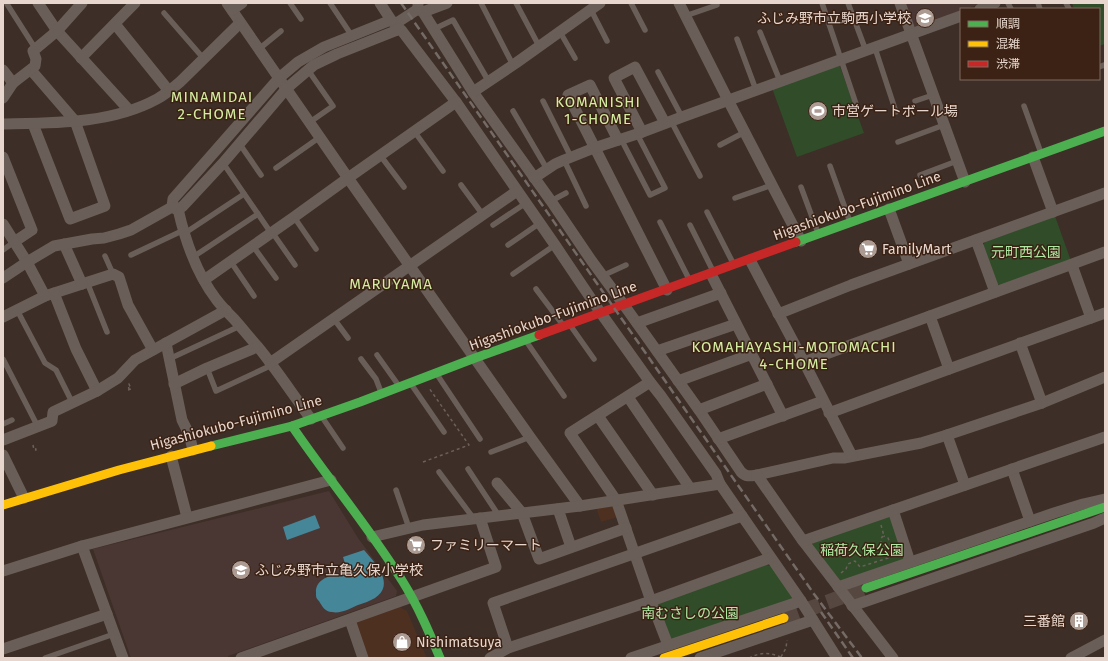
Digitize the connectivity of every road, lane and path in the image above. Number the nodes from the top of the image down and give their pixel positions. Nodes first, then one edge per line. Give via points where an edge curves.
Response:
1 (38, 3) edge
2 (82, 3) edge
3 (135, 3) edge
4 (242, 3) edge
5 (290, 3) edge
6 (330, 3) edge
7 (380, 3) edge
8 (447, 3) edge
9 (481, 3) edge
10 (516, 3) edge
11 (600, 3) edge
12 (631, 3) edge
13 (679, 3) edge
14 (716, 3) edge
15 (822, 3) edge
16 (848, 3) edge
17 (900, 3) edge
18 (995, 3) edge
19 (7, 4) dead end
20 (229, 6) edge
21 (419, 8) edge
22 (982, 8) edge
23 (591, 10) junction
24 (164, 13) dead end
25 (686, 16) junction
26 (960, 16) edge
27 (301, 19) dead end
28 (240, 23) junction
29 (115, 24) junction
30 (395, 24) junction
31 (434, 30) junction
32 (646, 30) dead end
33 (57, 31) junction
34 (281, 32) dead end
35 (560, 32) junction
36 (760, 32) dead end
37 (911, 34) junction
38 (352, 36) junction
39 (737, 39) dead end
40 (607, 41) dead end
41 (539, 46) junction
42 (35, 48) junction
43 (259, 49) junction
44 (870, 49) junction
45 (81, 58) junction
46 (575, 58) dead end
47 (204, 59) junction
48 (841, 59) junction
49 (513, 65) junction
50 (3, 70) edge
51 (31, 70) junction
52 (308, 70) junction
53 (658, 72) dead end
54 (279, 78) junction
55 (780, 81) junction
56 (489, 82) junction
57 (12, 83) junction
58 (287, 88) junction
59 (756, 90) junction
60 (169, 91) junction
61 (473, 92) junction
62 (933, 95) junction
63 (3, 98) edge
64 (728, 100) junction
65 (542, 101) dead end
66 (915, 101) dead end
67 (456, 102) junction
68 (1024, 106) dead end
69 (857, 108) dead end
70 (129, 110) junction
71 (513, 111) dead end
72 (896, 112) dead end
73 (673, 120) junction
74 (74, 121) junction
75 (310, 122) junction
76 (3, 124) edge
77 (34, 124) junction
78 (944, 125) junction
79 (414, 131) junction
80 (1105, 131) edge
81 (745, 132) junction
82 (640, 133) junction
83 (320, 137) junction
84 (620, 140) junction
85 (898, 142) dead end
86 (239, 143) junction
87 (720, 145) dead end
88 (594, 148) junction
89 (380, 155) junction
90 (1038, 156) junction
91 (3, 157) edge
92 (567, 159) junction
93 (957, 161) junction
94 (223, 163) junction
95 (830, 166) dead end
96 (276, 168) dead end
97 (548, 169) junction
98 (443, 172) dead end
99 (261, 175) dead end
100 (920, 175) dead end
101 (700, 176) dead end
102 (348, 178) junction
103 (534, 178) junction
104 (964, 182) junction
105 (773, 184) junction
106 (461, 185) dead end
107 (404, 187) dead end
108 (801, 187) dead end
109 (517, 191) junction
110 (566, 193) dead end
111 (1105, 193) edge
112 (244, 194) junction
113 (735, 198) dead end
114 (551, 201) junction
115 (526, 203) junction
116 (586, 206) dead end
117 (175, 208) junction
118 (889, 209) junction
119 (707, 212) dead end
120 (1053, 212) junction
121 (258, 214) junction
122 (483, 215) junction
123 (294, 217) junction
124 (660, 222) dead end
125 (540, 223) junction
126 (850, 223) junction
127 (3, 224) edge
128 (690, 224) dead end
129 (493, 225) dead end
130 (184, 231) junction
131 (272, 232) junction
132 (819, 235) junction
133 (976, 240) junction
134 (801, 241) junction
135 (14, 242) junction
136 (64, 244) junction
137 (508, 245) dead end
138 (555, 245) junction
139 (253, 246) junction
140 (316, 249) dead end
141 (3, 250) edge
142 (1105, 252) edge
143 (131, 255) dead end
144 (105, 256) dead end
145 (193, 257) junction
146 (750, 260) junction
147 (27, 262) junction
148 (231, 262) junction
149 (410, 264) junction
150 (626, 264) dead end
151 (909, 264) junction
152 (1072, 264) junction
153 (295, 265) dead end
154 (735, 265) junction
155 (713, 273) junction
156 (113, 274) junction
157 (513, 274) dead end
158 (602, 276) junction
159 (3, 278) edge
160 (276, 278) dead end
161 (204, 280) junction
162 (690, 281) junction
163 (84, 283) junction
164 (536, 288) dead end
165 (667, 290) junction
166 (995, 292) junction
167 (721, 293) junction
168 (49, 294) junction
169 (254, 296) dead end
170 (624, 305) junction
171 (16, 310) junction
172 (226, 310) junction
173 (1105, 313) edge
174 (601, 314) junction
175 (778, 314) junction
176 (930, 316) junction
177 (3, 317) edge
178 (1091, 318) junction
179 (334, 319) junction
180 (637, 323) junction
181 (736, 324) junction
182 (240, 326) junction
183 (567, 326) junction
184 (107, 332) dead end
185 (348, 338) dead end
186 (526, 341) junction
187 (166, 343) junction
188 (1020, 343) junction
189 (257, 347) junction
190 (153, 350) junction
191 (657, 351) junction
192 (378, 354) dead end
193 (752, 354) junction
194 (475, 358) junction
195 (3, 359) edge
196 (169, 359) junction
197 (361, 359) dead end
198 (594, 359) dead end
199 (804, 362) junction
200 (271, 364) junction
201 (5, 368) edge
202 (207, 368) junction
203 (948, 369) junction
204 (436, 373) junction
205 (1104, 379) edge
206 (678, 381) junction
207 (410, 382) junction
208 (650, 382) junction
209 (174, 384) junction
210 (767, 384) junction
211 (399, 386) junction
212 (97, 391) junction
213 (382, 393) junction
214 (564, 396) dead end
215 (628, 397) junction
216 (823, 401) junction
217 (72, 402) junction
218 (1042, 403) junction
219 (699, 410) junction
220 (829, 413) junction
221 (598, 416) junction
222 (783, 416) junction
223 (316, 417) junction
224 (12, 420) dead end
225 (3, 424) edge
226 (292, 426) junction
227 (38, 427) junction
228 (444, 432) dead end
229 (947, 435) junction
230 (530, 437) junction
231 (1105, 437) edge
232 (480, 439) dead end
233 (718, 439) junction
234 (3, 440) edge
235 (343, 448) dead end
236 (193, 450) junction
237 (491, 452) dead end
238 (171, 456) junction
239 (852, 456) junction
240 (4, 460) edge
241 (1012, 468) junction
242 (468, 469) dead end
243 (439, 472) dead end
244 (757, 475) junction
245 (331, 480) junction
246 (497, 483) dead end
247 (720, 484) junction
248 (964, 485) junction
249 (690, 488) junction
250 (396, 490) dead end
251 (653, 495) junction
252 (24, 498) junction
253 (1105, 499) edge
254 (616, 500) junction
255 (3, 505) edge
256 (580, 506) junction
257 (1105, 506) edge
258 (558, 508) junction
259 (893, 510) junction
260 (522, 513) junction
261 (878, 515) junction
262 (500, 516) junction
263 (742, 516) junction
264 (187, 518) junction
265 (1105, 518) edge
266 (477, 519) junction
267 (1030, 521) junction
268 (409, 528) junction
269 (626, 528) junction
270 (884, 536) junction
271 (372, 537) junction
272 (803, 541) junction
273 (82, 546) junction
274 (888, 546) junction
275 (570, 547) junction
276 (635, 553) junction
277 (770, 558) junction
278 (910, 562) junction
279 (3, 571) edge
280 (837, 586) junction
281 (866, 588) tunnel mouth
282 (412, 597) junction
283 (651, 601) junction
284 (801, 601) junction
285 (852, 606) junction
286 (107, 614) junction
287 (350, 620) junction
288 (813, 620) junction
289 (785, 623) junction
290 (114, 634) junction
291 (1105, 640) edge
292 (668, 645) junction
293 (508, 648) junction
294 (3, 649) edge
295 (1088, 654) edge
296 (119, 657) edge
297 (45, 658) edge
298 (241, 658) edge
299 (363, 658) edge
300 (440, 658) edge
301 (490, 658) edge
302 (631, 658) edge
303 (664, 658) edge
304 (700, 658) edge
305 (749, 658) edge
306 (782, 658) edge
307 (837, 658) edge
308 (892, 658) edge
309 (1071, 658) edge

1 - 33 street
2 - 33 street
3 - 29 street
4 - 20 street
5 - 27 lane
6 - 38 lane
7 - 30 street
8 - 21 street
9 - 49 lane
10 - 41 lane
11 - 23 street
12 - 32 lane
13 - 25 street
14 - 25 lane via 717,5
15 - 48 lane
16 - 44 lane
17 - 37 street
18 - 22 street
19 - 42 lane
20 - 28 street
21 - 30 street
21 - 31 street
23 - 35 street
23 - 40 lane
24 - 47 lane
25 - 64 street
26 - 37 street
28 - 43 street
28 - 47 street
29 - 45 street
29 - 60 street
30 - 38 street
30 - 52 street via 395,31 337,54
30 - 67 street
31 - 56 lane via 453,20
31 - 61 street
33 - 42 street
33 - 45 street
34 - 43 lane
35 - 41 street
35 - 46 lane
36 - 55 lane
37 - 44 street
37 - 62 street
38 - 54 street via 304,58
39 - 59 lane
41 - 49 street
42 - 51 street via 35,66
43 - 54 street
44 - 48 street
44 - 72 lane
45 - 70 street
47 - 60 street
48 - 55 street
48 - 69 lane
49 - 56 street
50 - 57 street
51 - 57 street
51 - 74 street
52 - 58 street
52 - 75 lane via 333,106
53 - 73 lane
54 - 58 street
54 - 117 street via 173,198
55 - 59 street
56 - 61 street
57 - 63 street
58 - 75 street
58 - 86 street
59 - 64 street
60 - 70 street via 157,99
61 - 103 street
62 - 66 lane
62 - 78 street
64 - 73 street
64 - 81 street
65 - 92 lane
67 - 79 street
67 - 109 street
68 - 90 lane
70 - 74 street
71 - 97 lane
73 - 82 street
73 - 82 street via 635,67 614,78
73 - 101 lane
74 - 77 street
74 - 77 street via 105,206 70,219
75 - 83 street
76 - 77 street
78 - 85 lane
78 - 93 street
79 - 89 street
79 - 98 lane
80 - 90 main road, Higashiokubo-Fujimino Line
81 - 87 lane
81 - 105 street
82 - 84 street
82 - 84 lane via 665,188 650,195
83 - 96 lane
83 - 102 street
84 - 88 street
84 - 88 street via 590,85 568,95
86 - 94 street
86 - 99 lane
88 - 92 street
88 - 165 street
89 - 102 street
89 - 107 lane
90 - 104 main road, Higashiokubo-Fujimino Line
90 - 120 street
91 - 135 street via 32,230
92 - 97 street
92 - 116 lane
93 - 100 lane
93 - 104 street
94 - 112 lane
94 - 117 street via 183,206
95 - 126 lane
97 - 103 street
102 - 123 street
102 - 149 street
103 - 114 street
104 - 118 main road, Higashiokubo-Fujimino Line
105 - 113 lane
105 - 134 street
106 - 122 lane
108 - 132 lane
109 - 115 street
109 - 122 street
110 - 114 lane
111 - 120 street
112 - 121 lane
112 - 130 lane
114 - 158 street
115 - 125 street
115 - 129 lane
117 - 130 street
117 - 136 street via 131,230 104,238
118 - 126 main road, Higashiokubo-Fujimino Line
118 - 151 street
119 - 154 lane
120 - 133 street
121 - 131 lane
121 - 145 lane
122 - 149 street
123 - 131 street
123 - 140 lane
124 - 162 lane
125 - 137 lane
125 - 138 street
126 - 132 main road, Higashiokubo-Fujimino Line
127 - 135 street
128 - 155 lane
130 - 143 lane
130 - 145 street
131 - 139 street
131 - 153 lane
132 - 134 main road, Higashiokubo-Fujimino Line
133 - 151 street
133 - 166 street
134 - 146 main road, Higashiokubo-Fujimino Line
135 - 141 lane
135 - 147 street
136 - 147 street via 54,246
136 - 163 street
138 - 157 lane
138 - 174 street
139 - 148 street
139 - 160 lane
142 - 152 street
144 - 156 lane
145 - 161 street
146 - 154 main road, Higashiokubo-Fujimino Line
146 - 175 street
147 - 159 street
147 - 168 street
148 - 161 street
148 - 169 lane
149 - 179 street
149 - 194 street
150 - 158 lane
151 - 175 street
152 - 166 street
152 - 178 street
154 - 155 main road, Higashiokubo-Fujimino Line
155 - 162 main road, Higashiokubo-Fujimino Line
155 - 167 street
156 - 163 street
156 - 190 street via 119,277 128,305
158 - 170 street
161 - 172 street via 216,300
162 - 165 main road, Higashiokubo-Fujimino Line
163 - 168 street
163 - 184 lane
164 - 183 lane
165 - 170 main road, Higashiokubo-Fujimino Line
166 - 176 street
167 - 180 street
167 - 181 street
168 - 171 street
168 - 212 street
170 - 174 main road, Higashiokubo-Fujimino Line
170 - 180 street
171 - 177 street
171 - 217 lane via 45,363 56,370
172 - 182 street
172 - 187 street
173 - 178 street
174 - 183 main road, Higashiokubo-Fujimino Line
174 - 208 street
175 - 199 street
176 - 199 street
176 - 203 street
178 - 188 street
179 - 185 lane
179 - 200 street
180 - 191 street
181 - 191 street
181 - 193 street
182 - 189 street
182 - 196 lane
183 - 186 main road, Higashiokubo-Fujimino Line
183 - 198 lane
186 - 194 main road, Higashiokubo-Fujimino Line
186 - 214 lane
187 - 190 street
187 - 196 street
188 - 203 street
188 - 218 street
189 - 200 street
189 - 202 street
190 - 212 street via 135,360 118,378
191 - 206 street
192 - 211 lane
193 - 206 street
193 - 210 street
194 - 204 main road, Higashiokubo-Fujimino Line
194 - 230 street
195 - 201 lane
196 - 209 street
197 - 213 lane via 376,378
199 - 216 street
200 - 202 lane via 216,391
200 - 223 street
201 - 227 lane
202 - 209 street
203 - 220 street
204 - 207 main road, Higashiokubo-Fujimino Line
204 - 232 lane
205 - 218 street
206 - 219 street
207 - 211 main road, Higashiokubo-Fujimino Line
207 - 228 lane
208 - 215 street
208 - 247 street via 716,474
209 - 236 street via 182,420
210 - 219 street
210 - 222 street
211 - 213 main road, Higashiokubo-Fujimino Line
212 - 217 street
213 - 223 main road, Higashiokubo-Fujimino Line
215 - 221 street
215 - 249 street
216 - 220 street
216 - 222 street
217 - 227 street via 52,412 52,421
218 - 229 street
219 - 233 street
220 - 239 street
221 - 251 street
221 - 254 street via 570,433
222 - 233 street
223 - 226 main road, Higashiokubo-Fujimino Line
223 - 235 lane
224 - 225 lane
226 - 236 main road, Higashiokubo-Fujimino Line
226 - 245 main road
227 - 234 street
229 - 239 street
229 - 248 street
230 - 237 lane
230 - 256 street
231 - 241 street
233 - 244 street via 743,474
236 - 238 main road, Higashiokubo-Fujimino Line
238 - 252 main road, Higashiokubo-Fujimino Line
238 - 264 street
239 - 244 street
240 - 252 street
241 - 248 street
241 - 267 street
242 - 262 lane
243 - 266 lane
244 - 272 street
245 - 264 street
245 - 271 main road
246 - 260 street
247 - 249 street
247 - 263 street
248 - 259 street
249 - 251 street
250 - 268 lane
251 - 254 street
252 - 255 main road, Higashiokubo-Fujimino Line
253 - 267 street
254 - 256 street
254 - 269 street
256 - 258 street
257 - 281 main road
258 - 260 street
258 - 275 street
259 - 261 street
259 - 278 street
260 - 262 street
260 - 275 street via 539,559
261 - 270 path
261 - 272 street
262 - 266 street
263 - 276 street
263 - 277 street
264 - 273 street
265 - 285 street
266 - 268 street
266 - 282 street via 496,567
267 - 278 street
268 - 271 street
269 - 275 street
269 - 276 street
270 - 274 path via 890,541
270 - 274 path via 881,544
271 - 282 main road
272 - 280 street
273 - 279 street
273 - 286 street
274 - 280 path via 891,555 886,559 860,567 856,561 848,564 839,575
276 - 283 street
276 - 293 street via 493,603
277 - 283 street
277 - 284 street
278 - 280 street
280 - 285 street
282 - 287 street
282 - 300 main road via 418,619
283 - 292 street
283 - 293 street
284 - 288 street
284 - 292 street
285 - 308 street
286 - 290 street
286 - 294 street
287 - 298 street
287 - 299 street via 359,640
288 - 289 street
288 - 307 street
289 - 303 main road
289 - 304 street
289 - 306 path via 786,648
290 - 296 street
290 - 297 lane
291 - 295 street
292 - 302 street
293 - 301 street
295 - 309 street
305 - 306 path via 764,653

